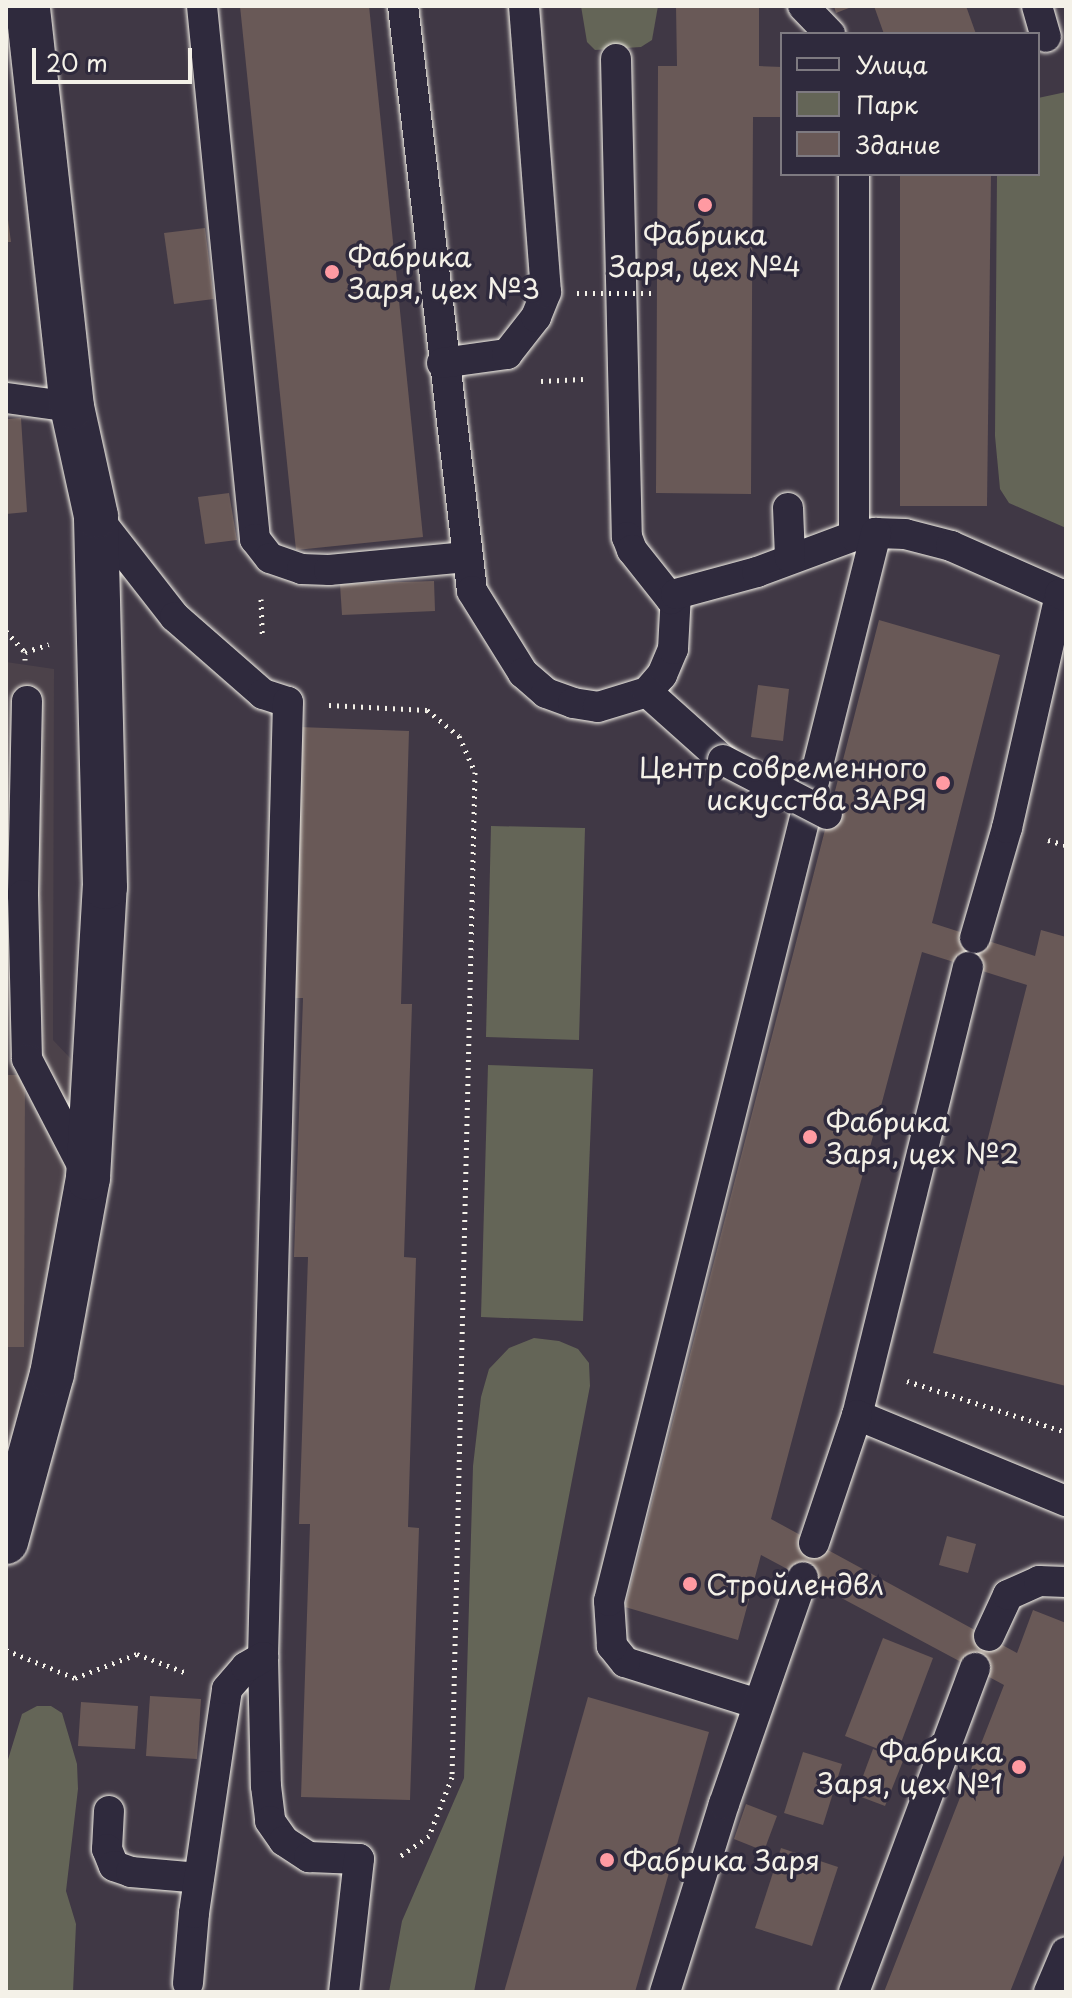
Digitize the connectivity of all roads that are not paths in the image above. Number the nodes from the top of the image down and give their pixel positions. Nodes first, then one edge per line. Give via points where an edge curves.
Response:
1 (28, 6) edge
2 (202, 6) edge
3 (403, 6) edge
4 (524, 6) edge
5 (803, 6) edge
6 (1037, 6) edge
7 (828, 32) edge
8 (1046, 37) dead end
9 (616, 59) dead end
10 (854, 176) edge
11 (442, 363) junction
12 (6, 398) edge
13 (72, 407) junction
14 (788, 508) dead end
15 (96, 516) junction
16 (865, 535) junction
17 (466, 557) junction
18 (790, 558) junction
19 (676, 594) junction
20 (1063, 595) edge
21 (647, 692) junction
22 (27, 701) dead end
23 (827, 814) dead end
24 (17, 1060) edge
25 (88, 1178) junction
26 (857, 1415) junction
27 (1066, 1501) edge
28 (6, 1542) edge
29 (814, 1543) dead end
30 (803, 1577) dead end
31 (1066, 1582) edge
32 (989, 1636) dead end
33 (263, 1657) junction
34 (975, 1668) dead end
35 (758, 1704) junction
36 (109, 1811) dead end
37 (199, 1878) junction
38 (1066, 1952) edge
39 (188, 1983) dead end
40 (344, 1992) edge
41 (665, 1992) edge
42 (854, 1992) edge
43 (1049, 1992) edge

1 - 13 street
2 - 17 lane via 255,539 270,558 302,569
3 - 11 lane
4 - 11 lane via 546,292 526,332 507,354
5 - 7 lane
6 - 8 lane
9 - 19 lane via 627,537 671,599
10 - 16 lane
11 - 17 lane
12 - 13 lane
13 - 15 street
14 - 18 lane
15 - 25 street via 105,887
15 - 33 lane via 175,617 276,698
16 - 18 lane
16 - 20 lane via 905,534 951,546
16 - 35 lane via 609,1601 612,1646 625,1662
17 - 21 lane via 472,591 486,616 523,673 546,693 598,707
18 - 19 lane
19 - 21 lane via 673,649 662,675
20 - 26 lane
21 - 23 lane, bridge via 723,760
22 - 24 lane
24 - 25 lane
25 - 28 street via 52,1374
26 - 27 lane
26 - 29 lane
30 - 35 lane
31 - 32 lane via 1039,1581 1008,1595
33 - 37 lane via 227,1689
33 - 40 lane via 270,1821 284,1841 309,1857 359,1859
34 - 42 lane
35 - 41 lane
36 - 37 lane via 107,1849 114,1866
37 - 39 lane
38 - 43 lane

